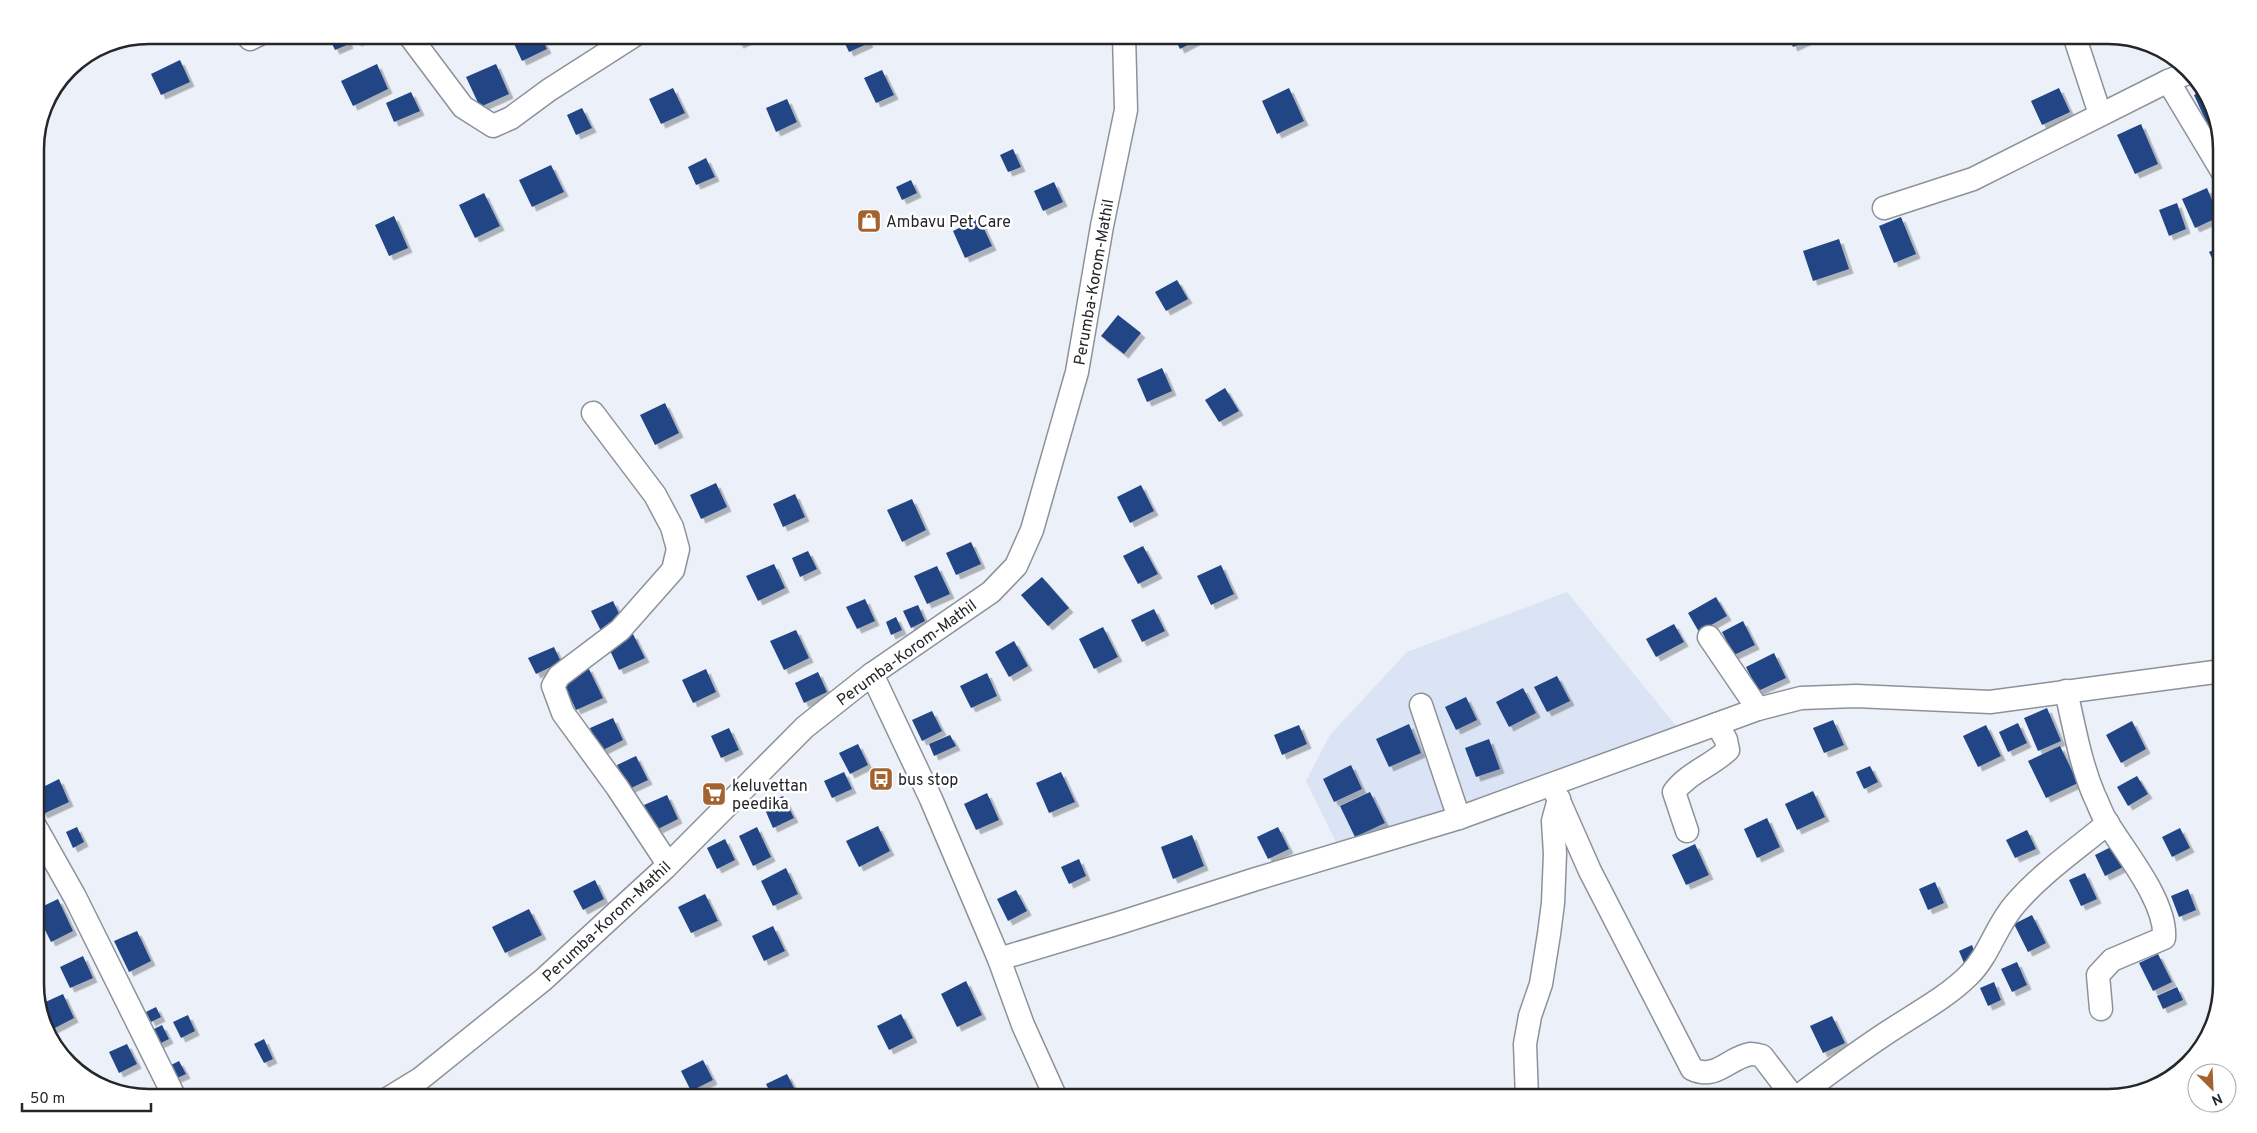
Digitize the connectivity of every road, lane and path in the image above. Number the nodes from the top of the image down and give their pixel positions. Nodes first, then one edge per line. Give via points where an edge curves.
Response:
1 (417, 44) edge
2 (621, 44) edge
3 (1124, 44) edge
4 (2077, 44) edge
5 (2178, 77) edge
6 (2100, 114) junction
7 (2213, 152) edge
8 (1884, 208) dead end
9 (593, 413) dead end
10 (1709, 636) dead end
11 (2213, 673) edge
12 (872, 674) junction
13 (2066, 692) junction
14 (1421, 705) dead end
15 (1758, 708) junction
16 (1717, 724) junction
17 (1556, 792) junction
18 (1459, 818) junction
19 (2108, 824) junction
20 (1687, 831) dead end
21 (44, 842) edge
22 (668, 864) junction
23 (999, 959) junction
24 (2101, 1009) dead end
25 (171, 1089) edge
26 (404, 1089) edge
27 (1052, 1089) edge
28 (1527, 1089) edge
29 (1788, 1089) edge
30 (1808, 1089) edge

1 - 2 street via 463,107 493,126 511,118
3 - 12 street, Perumba-Korom-Mathil via 1126,110 1102,226 1078,372 1032,530 1016,566 991,592
4 - 6 street
5 - 6 street
5 - 7 street
6 - 8 street via 1972,179
9 - 22 street via 655,495 672,527 678,549 673,570 620,630 559,676 553,686 563,713
10 - 15 street
11 - 13 street
12 - 22 street, Perumba-Korom-Mathil via 805,727
12 - 23 street via 931,799
13 - 15 street via 1990,702 1856,696 1800,698
13 - 19 street via 2084,768
14 - 18 street
15 - 16 street
16 - 17 street
16 - 20 street via 1728,750 1682,781 1674,792
17 - 18 street
17 - 28 street via 1553,903 1541,984 1525,1044
17 - 29 street via 1590,871 1692,1068 1702,1074 1750,1054 1762,1056
18 - 23 street
19 - 24 street via 2144,881 2165,927 2164,938 2112,960 2098,975
19 - 30 street via 2046,873 2016,903 1997,929 1985,957 1968,976
21 - 25 street via 75,897
22 - 26 street, Perumba-Korom-Mathil via 543,980
23 - 27 street

